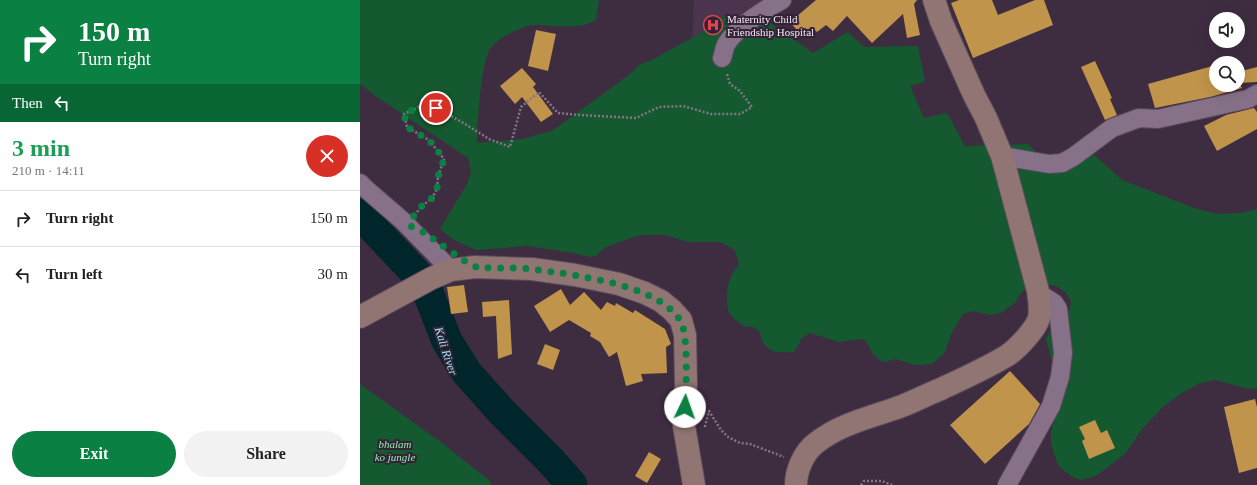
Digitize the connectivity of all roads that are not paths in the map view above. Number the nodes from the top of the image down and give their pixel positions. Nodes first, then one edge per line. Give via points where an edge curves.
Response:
1 (782, 0) edge
2 (934, 0) edge
3 (722, 58) road end
4 (1257, 94) edge
5 (1002, 156) junction
6 (360, 183) edge
7 (442, 274) junction
8 (1040, 302) junction
9 (360, 317) edge
10 (694, 485) edge
11 (796, 485) edge
12 (1007, 485) edge

1 - 3 street via 734,34 726,45
2 - 5 main road
4 - 5 street via 1248,99 1158,119 1139,118 1112,128 1062,163 1049,164
5 - 8 main road
6 - 7 street via 403,221
7 - 9 main road
7 - 10 main road via 475,267 532,269 568,274 619,284 645,293 672,310 681,320 685,335 684,426
8 - 11 main road via 1039,318 1031,333 1010,354 975,374 903,406 832,432 803,456
8 - 12 street via 1046,298 1058,309 1062,353 1060,377 1051,406

